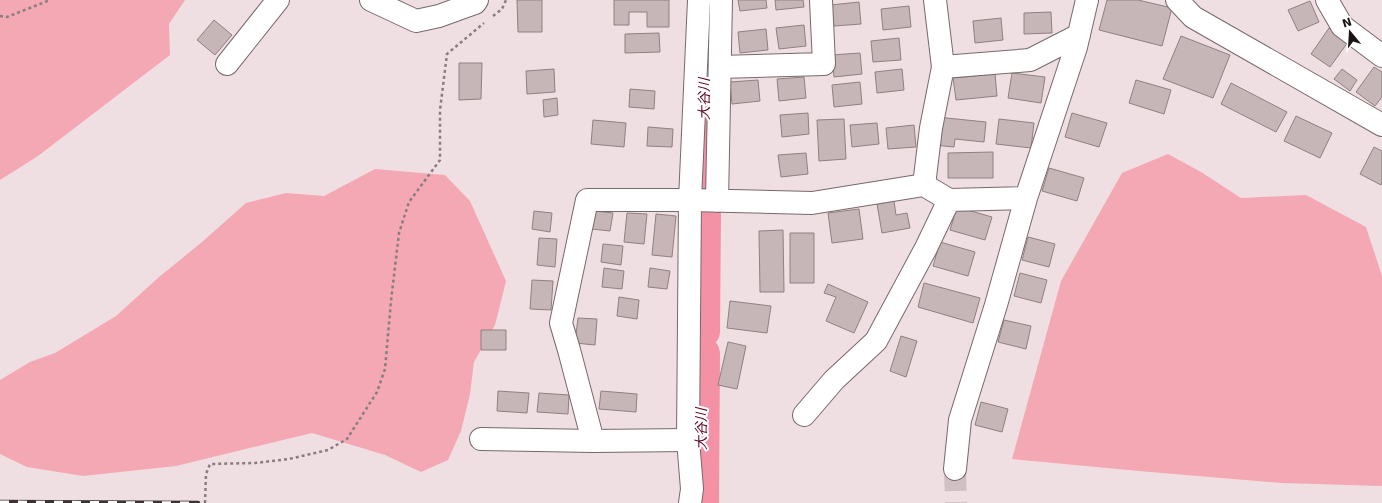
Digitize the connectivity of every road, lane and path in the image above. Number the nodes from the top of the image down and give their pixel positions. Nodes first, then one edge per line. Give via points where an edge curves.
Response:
1 (50, 0) edge
2 (278, 0) edge
3 (371, 0) edge
4 (477, 0) edge
5 (506, 0) edge
6 (699, 0) edge
7 (721, 0) edge
8 (822, 0) edge
9 (935, 0) edge
10 (1087, 0) edge
11 (1177, 0) edge
12 (1326, 0) edge
13 (0, 16) edge
14 (1079, 35) junction
15 (1382, 56) edge
16 (227, 64) dead end
17 (720, 67) junction
18 (943, 67) junction
19 (1382, 125) edge
20 (924, 185) junction
21 (1026, 198) junction
22 (690, 200) junction
23 (949, 200) junction
24 (716, 201) junction
25 (804, 414) dead end
26 (481, 439) dead end
27 (688, 440) junction
28 (593, 441) junction
29 (955, 468) tunnel mouth
30 (205, 503) edge
31 (690, 503) edge

1 - 13 path via 6,17
2 - 16 street
3 - 4 street via 416,21 440,16
5 - 30 path via 502,9 447,54 440,110 440,160 409,202 399,233 385,369 377,392 347,439 328,450 289,459 210,464 206,474
6 - 22 street
7 - 17 street
8 - 17 street via 824,64
9 - 18 street
10 - 14 street
11 - 19 street via 1193,17
12 - 15 street via 1342,26
14 - 18 street via 1030,60
14 - 21 street
17 - 24 street
18 - 20 street via 931,128
20 - 23 street
20 - 24 street via 812,202
21 - 23 street
21 - 29 street via 960,420
22 - 24 street
22 - 27 street
22 - 28 street via 587,200 560,323
23 - 25 street via 876,341 834,380
26 - 28 street
27 - 28 street
27 - 31 street via 692,489

